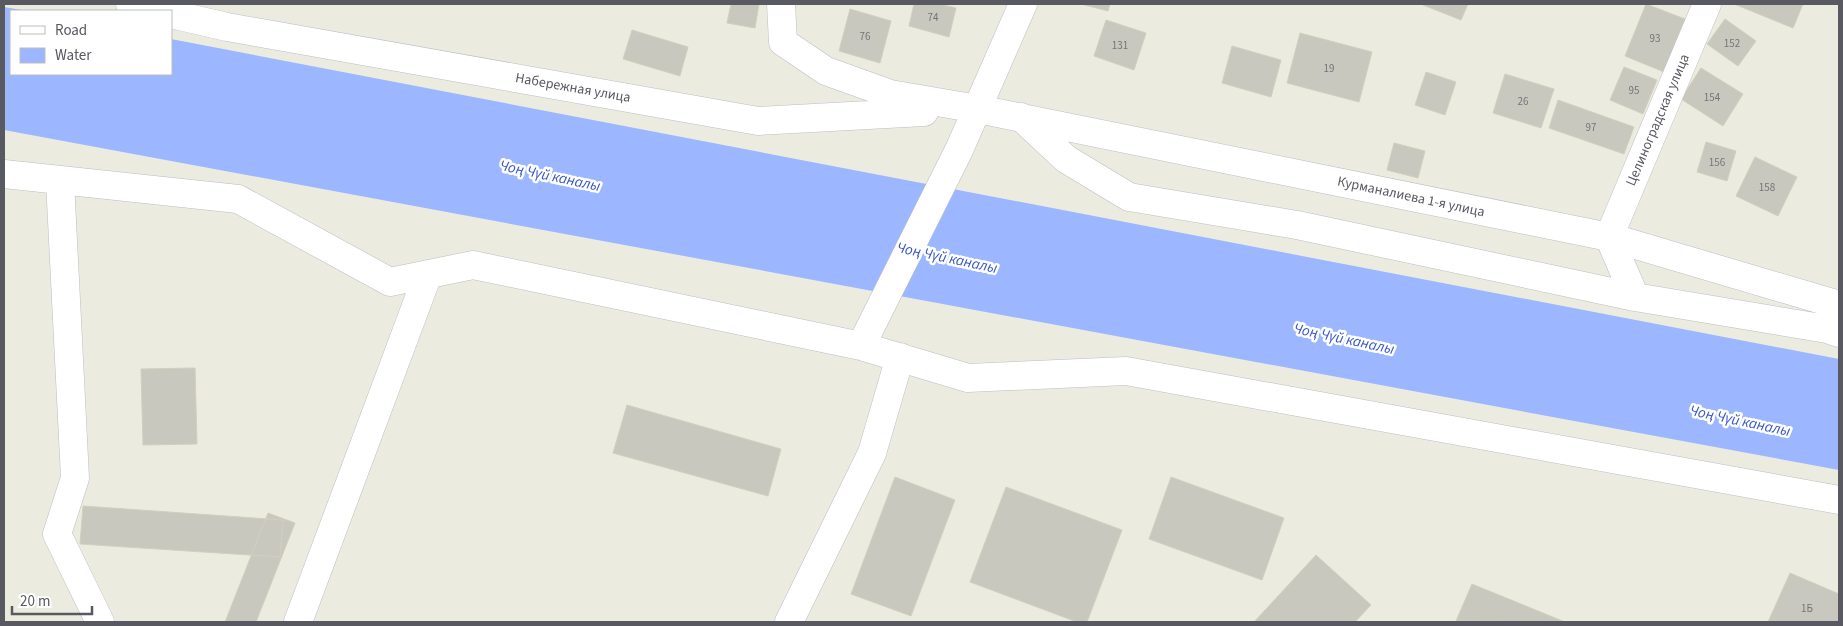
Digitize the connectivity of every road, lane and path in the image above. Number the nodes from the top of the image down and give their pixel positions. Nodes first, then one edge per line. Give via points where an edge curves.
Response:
1 (130, 4) edge
2 (781, 4) edge
3 (1023, 4) edge
4 (1707, 4) edge
5 (157, 10) edge
6 (172, 14) edge
7 (978, 108) junction
8 (1021, 117) junction
9 (4, 174) edge
10 (60, 181) junction
11 (1609, 237) junction
12 (428, 274) junction
13 (1635, 297) junction
14 (1839, 305) edge
15 (1839, 333) edge
16 (861, 346) junction
17 (900, 357) junction
18 (1839, 500) edge
19 (100, 622) edge
20 (298, 622) edge
21 (789, 622) edge

1 - 5 street
2 - 7 street via 783,42 826,71 890,94
3 - 7 street
4 - 11 street, Целиноградская улица
6 - 7 street, Набережная улица via 226,27 758,121
7 - 8 street, Курманалиева 1-я улица
7 - 16 street
8 - 11 street, Курманалиева 1-я улица
8 - 13 street via 1066,159 1129,196 1298,225
9 - 10 street
10 - 12 street via 238,199 390,282
10 - 19 street via 75,478 57,534
11 - 13 street
11 - 14 street, Курманалиева 1-я улица
12 - 16 street via 473,265
12 - 20 street
13 - 15 street via 1827,328
16 - 17 street
17 - 18 street via 968,378 1126,371
17 - 21 street via 872,453

